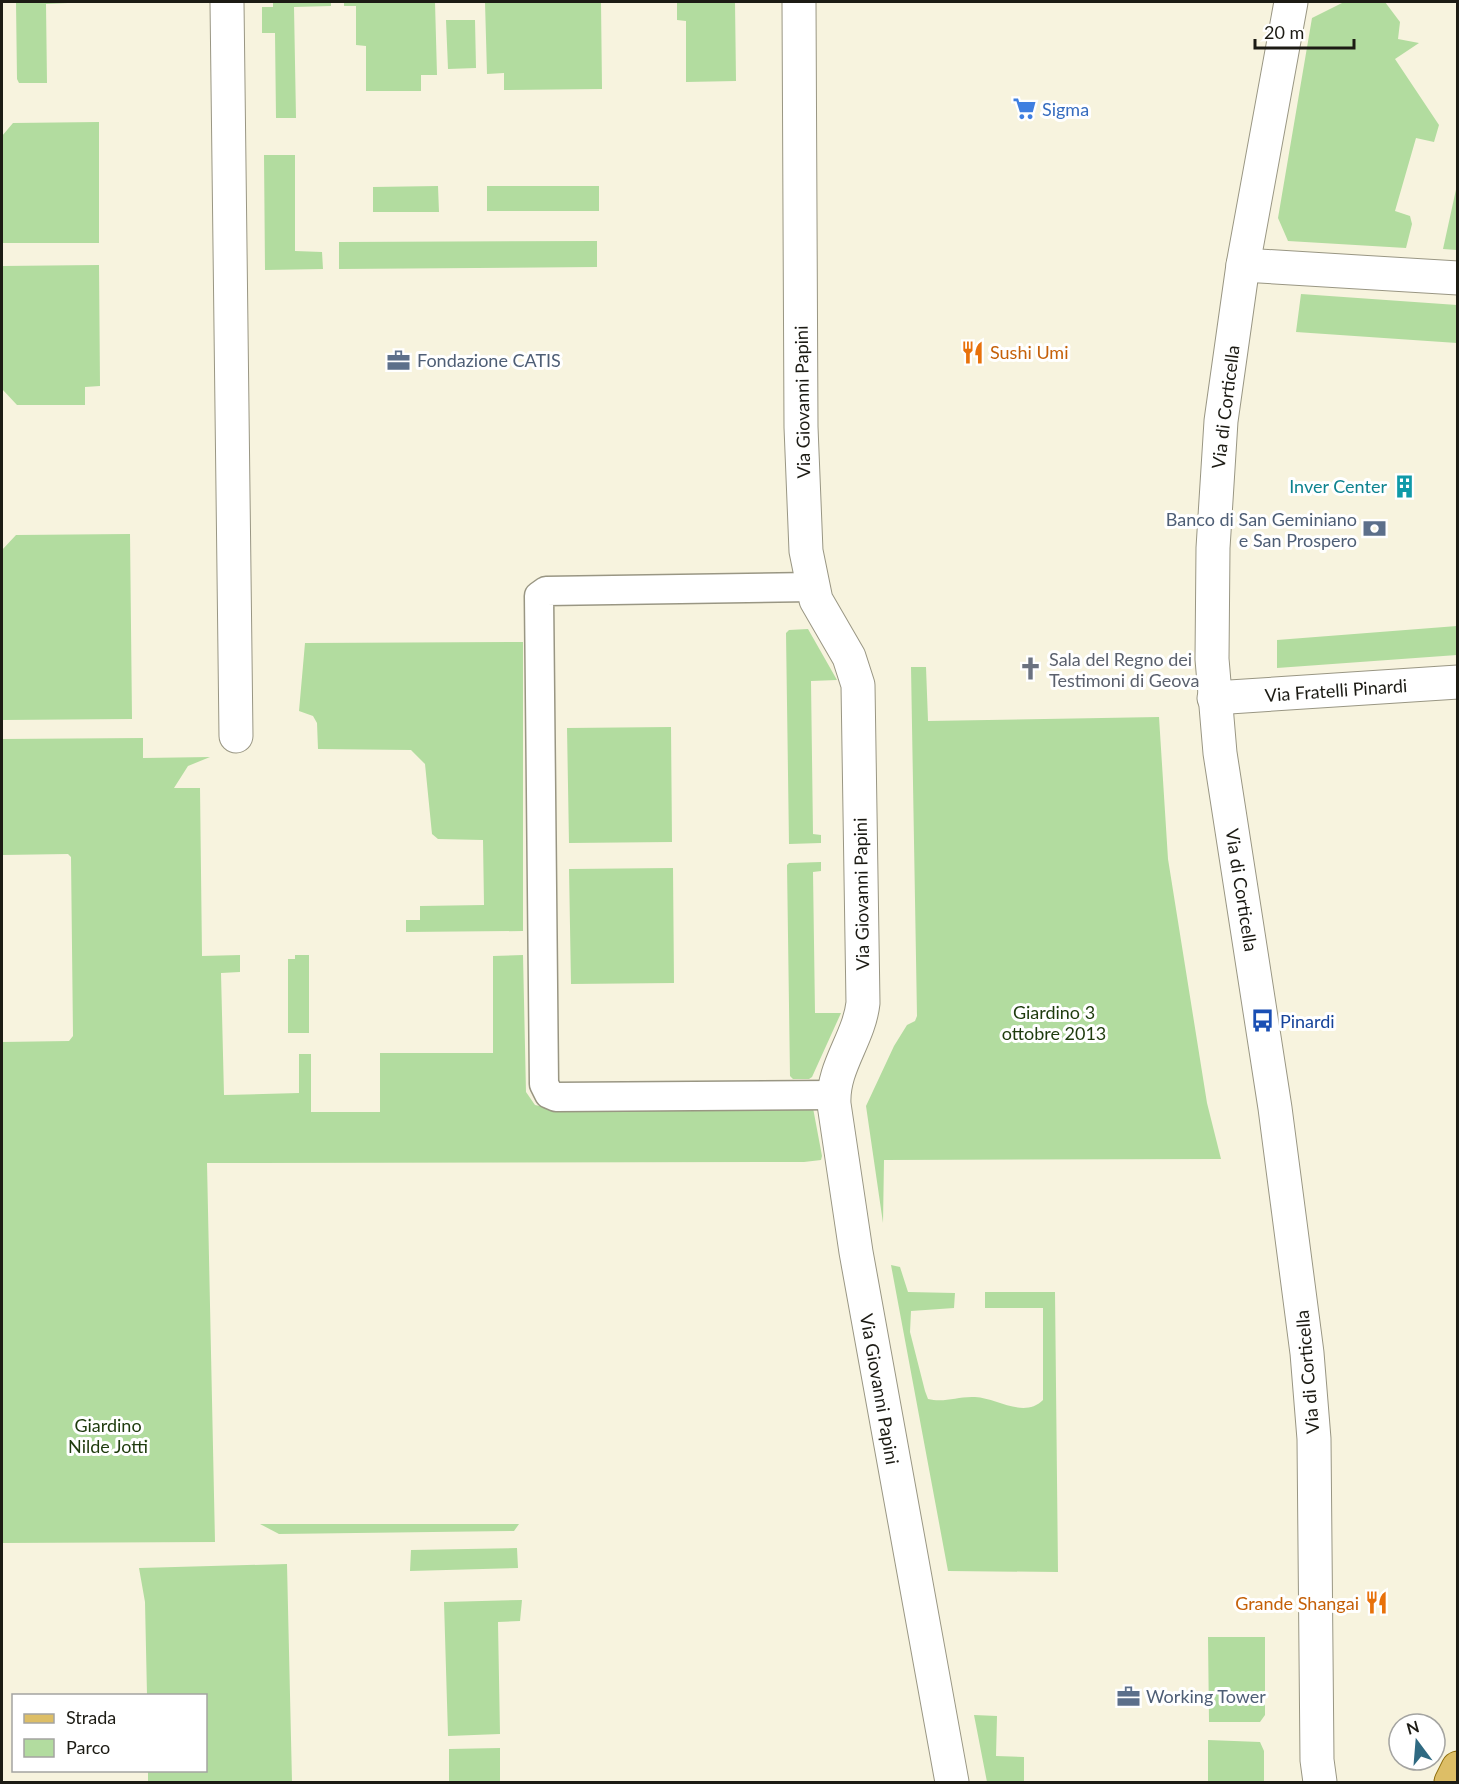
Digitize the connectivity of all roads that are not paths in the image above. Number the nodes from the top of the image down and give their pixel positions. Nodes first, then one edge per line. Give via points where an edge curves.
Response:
1 (227, 2) edge
2 (799, 2) edge
3 (1291, 2) edge
4 (1243, 265) junction
5 (1458, 278) edge
6 (812, 587) junction
7 (1458, 681) edge
8 (1214, 698) junction
9 (236, 736) dead end
10 (833, 1095) junction
11 (1458, 1768) edge
12 (952, 1782) edge
13 (1320, 1782) edge
14 (1451, 1782) edge

1 - 9 street
2 - 6 street, Via Giovanni Papini via 801,427 805,542
3 - 4 street, Via di Corticella
4 - 5 street
4 - 8 street, Via di Corticella via 1217,465 1212,569
6 - 10 street, Via Giovanni Papini via 854,667 858,686 863,1003 857,1031 834,1081
6 - 10 street via 546,591 539,596 544,1084 549,1094 556,1097
7 - 8 street, Via Fratelli Pinardi
8 - 13 street, Via di Corticella via 1307,1353 1314,1439
10 - 12 street, Via Giovanni Papini via 858,1263
11 - 14 main road

